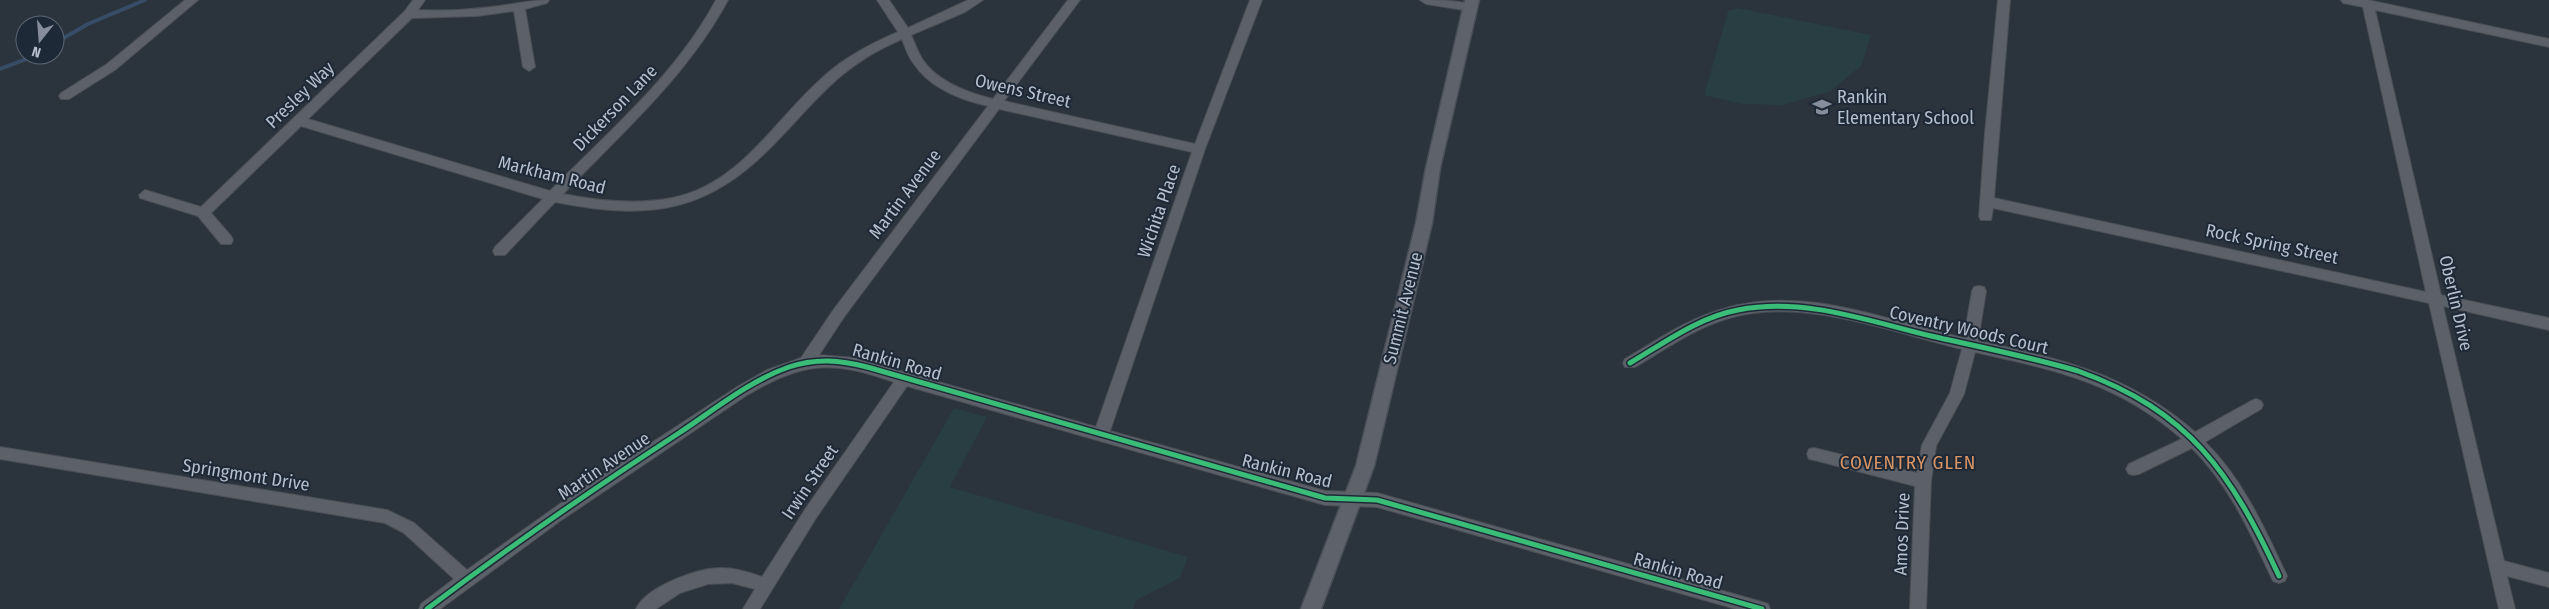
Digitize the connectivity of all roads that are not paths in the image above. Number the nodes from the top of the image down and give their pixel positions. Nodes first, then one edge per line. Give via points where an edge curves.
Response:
1 (192, 0) edge
2 (419, 0) edge
3 (543, 0) edge
4 (722, 0) edge
5 (883, 0) edge
6 (977, 0) edge
7 (1074, 0) edge
8 (1256, 0) edge
9 (1426, 0) edge
10 (2004, 0) edge
11 (2347, 0) edge
12 (1471, 4) edge
13 (2368, 4) junction
14 (519, 8) junction
15 (409, 14) junction
16 (905, 35) junction
17 (2549, 43) edge
18 (529, 67) dead end
19 (65, 96) dead end
20 (996, 104) junction
21 (299, 121) junction
22 (1200, 150) junction
23 (145, 195) dead end
24 (554, 197) junction
25 (1988, 202) junction
26 (203, 213) junction
27 (1986, 217) dead end
28 (226, 240) dead end
29 (500, 251) dead end
30 (1979, 291) dead end
31 (2435, 299) junction
32 (2549, 324) edge
33 (1970, 345) junction
34 (806, 362) junction
35 (1630, 364) dead end
36 (904, 379) junction
37 (2256, 405) dead end
38 (1101, 435) junction
39 (2195, 440) junction
40 (0, 453) edge
41 (1814, 454) dead end
42 (2134, 469) dead end
43 (1923, 481) junction
44 (1354, 498) junction
45 (2497, 566) junction
46 (2279, 576) dead end
47 (466, 579) junction
48 (2549, 580) edge
49 (766, 585) junction
50 (427, 609) edge
51 (644, 609) edge
52 (751, 609) edge
53 (1311, 609) edge
54 (1762, 609) edge
55 (1918, 609) edge
56 (2507, 609) edge

1 - 19 street via 111,67
2 - 15 street, Presley Way
3 - 14 street
4 - 24 street, Dickerson Lane via 677,69
5 - 16 street, Owens Street
6 - 16 street, Markham Road via 954,14
7 - 20 street, Martin Avenue
8 - 22 street, Wichita Place
9 - 12 street
10 - 25 street
11 - 13 street
12 - 44 main road, Summit Avenue via 1433,168 1424,223 1365,466
13 - 17 street
13 - 31 street, Oberlin Drive
14 - 15 street via 478,14
14 - 18 street
15 - 21 street, Presley Way
16 - 20 street, Owens Street via 918,62 931,76 966,96
16 - 24 street, Markham Road via 870,50 821,83 754,158 706,193 648,208 610,208
20 - 22 street, Owens Street
20 - 34 street, Martin Avenue
21 - 24 street, Markham Road
21 - 26 street, Presley Way
22 - 38 street, Wichita Place
23 - 26 street
24 - 29 street, Dickerson Lane
25 - 27 street
25 - 31 street, Rock Spring Street
26 - 28 street
30 - 33 street, Amos Drive
31 - 32 street, Rock Spring Street
31 - 45 street, Oberlin Drive
33 - 35 street, Coventry Woods Court via 1815,309 1771,306 1736,310 1699,325
33 - 39 street, Coventry Woods Court via 2054,364 2098,379 2141,400
33 - 43 street, Amos Drive via 1957,394 1929,445
34 - 36 street, Rankin Road via 846,360
34 - 47 street, Martin Avenue via 753,385 602,482
36 - 38 street, Rankin Road
36 - 49 street, Irwin Street via 811,513
37 - 39 street
38 - 44 street, Rankin Road via 1325,498
39 - 42 street
39 - 46 street, Coventry Woods Court via 2233,489
40 - 47 street, Springmont Drive via 387,517 408,528
41 - 43 street
43 - 55 street, Amos Drive
44 - 53 main road, Summit Avenue
44 - 54 street, Rankin Road via 1377,500
45 - 48 street
45 - 56 street, Oberlin Drive
47 - 50 street, Martin Avenue
49 - 51 street via 733,576 713,576 663,593
49 - 52 street, Irwin Street

